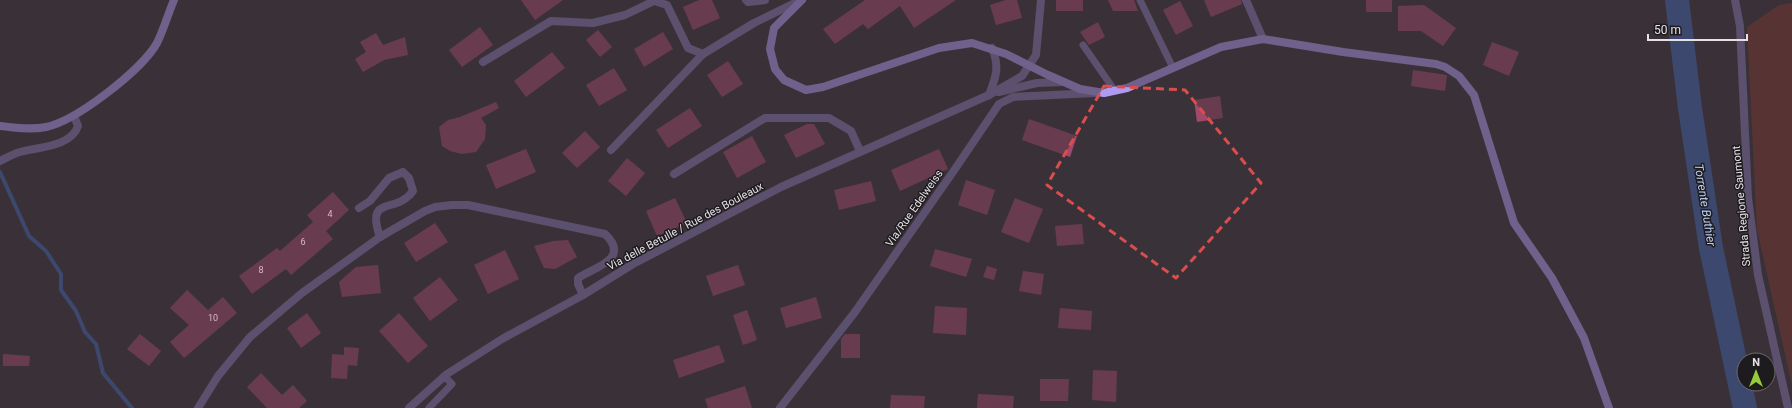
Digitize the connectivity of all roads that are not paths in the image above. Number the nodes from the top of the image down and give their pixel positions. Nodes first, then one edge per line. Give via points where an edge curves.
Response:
1 (174, 0) edge
2 (746, 0) edge
3 (765, 0) edge
4 (802, 0) edge
5 (1041, 0) edge
6 (1140, 0) edge
7 (1246, 0) edge
8 (1735, 0) edge
9 (1263, 39) junction
10 (1083, 45) dead end
11 (992, 48) junction
12 (703, 54) junction
13 (483, 62) dead end
14 (1030, 66) junction
15 (1174, 68) junction
16 (1063, 82) junction
17 (1115, 91) junction
18 (1104, 93) junction
19 (988, 95) junction
20 (74, 116) junction
21 (0, 126) edge
22 (611, 150) dead end
23 (860, 151) junction
24 (0, 161) edge
25 (674, 174) dead end
26 (358, 208) dead end
27 (380, 237) junction
28 (583, 295) junction
29 (444, 376) junction
30 (198, 408) edge
31 (409, 408) edge
32 (429, 408) edge
33 (780, 408) edge
34 (1609, 408) edge
35 (1788, 408) edge

1 - 20 main road via 157,43 148,55 104,95
2 - 3 street
4 - 11 main road via 774,28 770,49 775,69 784,80 806,90 823,87 939,48 972,43
4 - 12 street via 754,23
5 - 14 street via 1036,56
6 - 15 lane
7 - 9 street
8 - 35 street, Strada Regione Saumont via 1740,34 1748,198 1758,275
9 - 15 main road via 1221,47
9 - 34 main road via 1436,64 1453,71 1465,82 1477,102 1514,224 1552,278 1584,338
10 - 17 lane
11 - 14 main road
11 - 19 street via 997,60 996,77
12 - 13 street via 688,48 667,5 654,1 625,15 593,23 551,21
12 - 22 street
14 - 16 main road
14 - 19 street via 1022,76
15 - 17 main road
16 - 18 main road via 1080,89
16 - 19 street via 1037,83
17 - 18 main road
18 - 33 street, Via/Rue Edelweiss via 1013,96 999,104 854,312
19 - 23 street, Via delle Betulle / Rue des Bouleaux
20 - 21 main road via 56,125 35,129
20 - 24 street via 78,126 72,136 52,145 19,152
23 - 25 street via 851,131 829,118 765,118
23 - 28 street, Via delle Betulle / Rue des Bouleaux via 781,188 633,264
26 - 27 street via 370,201 389,178 403,172 409,178 413,191 407,199 379,209 375,216
27 - 28 street via 424,211 452,205 468,205 597,231 612,240 613,257 606,264 578,278
27 - 30 street via 302,293 250,337 218,376
28 - 29 street, Via delle Betulle / Rue des Bouleaux via 502,339
29 - 31 street, Via delle Betulle / Rue des Bouleaux
29 - 32 lane via 452,384

